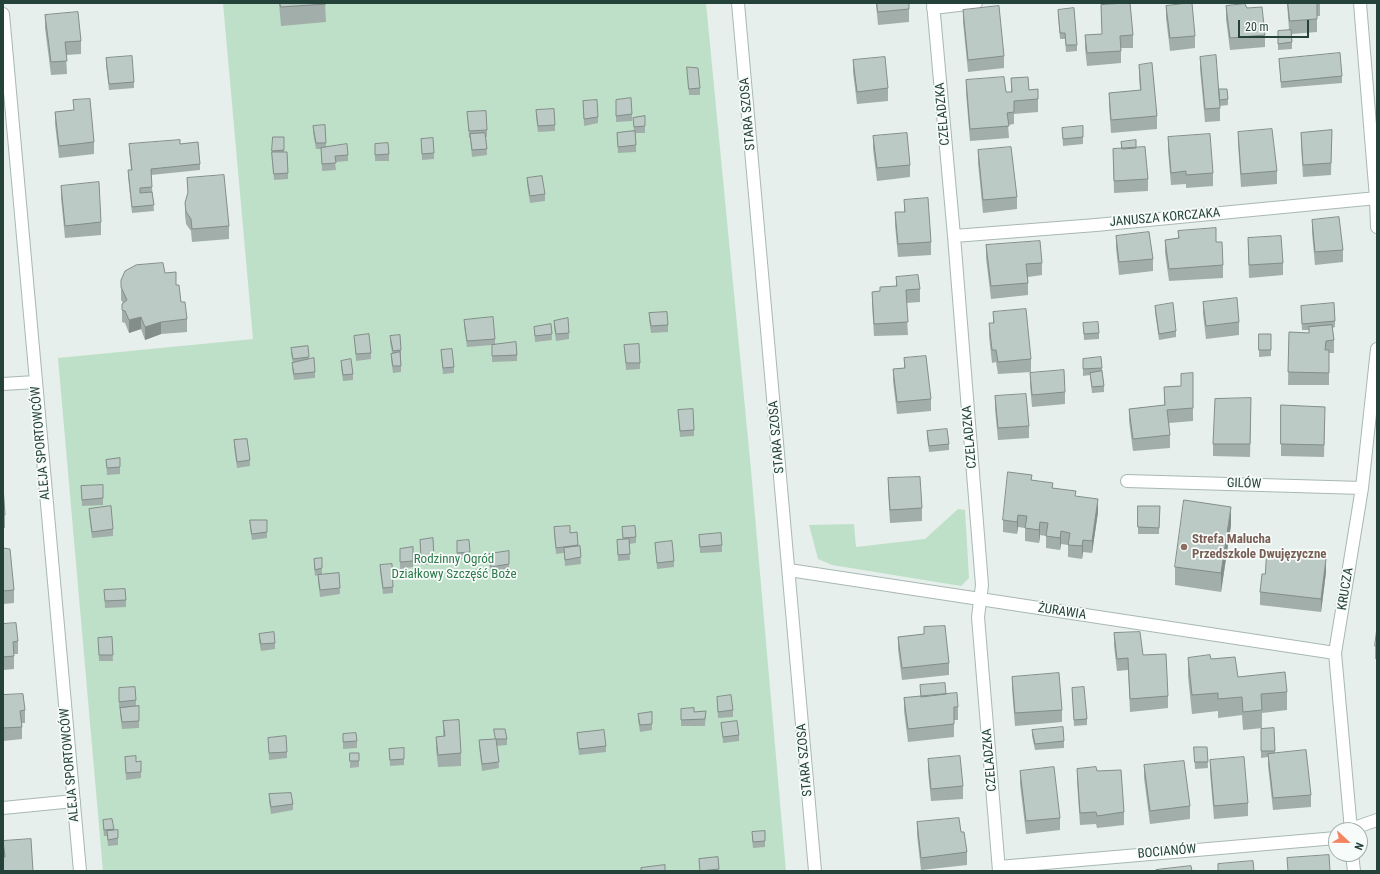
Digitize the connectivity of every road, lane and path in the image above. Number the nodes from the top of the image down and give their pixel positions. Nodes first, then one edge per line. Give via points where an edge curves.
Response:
1 (738, 3) edge
2 (976, 3) edge
3 (1360, 3) edge
4 (933, 5) edge
5 (3, 14) edge
6 (1377, 198) edge
7 (1377, 227) edge
8 (954, 236) junction
9 (1377, 349) edge
10 (35, 382) junction
11 (3, 384) edge
12 (1127, 480) dead end
13 (1362, 488) junction
14 (789, 570) junction
15 (980, 599) junction
16 (1335, 653) junction
17 (74, 802) junction
18 (3, 808) edge
19 (1350, 822) edge
20 (1328, 839) edge
21 (999, 869) edge
22 (80, 871) edge
23 (815, 871) edge

1 - 14 street, STARA SZOSA
2 - 4 street
3 - 6 street
4 - 8 street, CZELADZKA
5 - 10 street, ALEJA SPORTOWCÓW
6 - 7 street
6 - 8 street, JANUSZA KORCZAKA
8 - 15 street, CZELADZKA via 982,585
9 - 13 street, KRUCZA
10 - 11 street
10 - 17 street, ALEJA SPORTOWCÓW
12 - 13 street, GILÓW
13 - 16 street, KRUCZA
14 - 15 street, ŻURAWIA
14 - 23 street, STARA SZOSA
15 - 16 street, ŻURAWIA
15 - 21 street, CZELADZKA via 978,617
16 - 19 street, KRUCZA
17 - 18 street
17 - 22 street, ALEJA SPORTOWCÓW
20 - 21 street, BOCIANÓW

